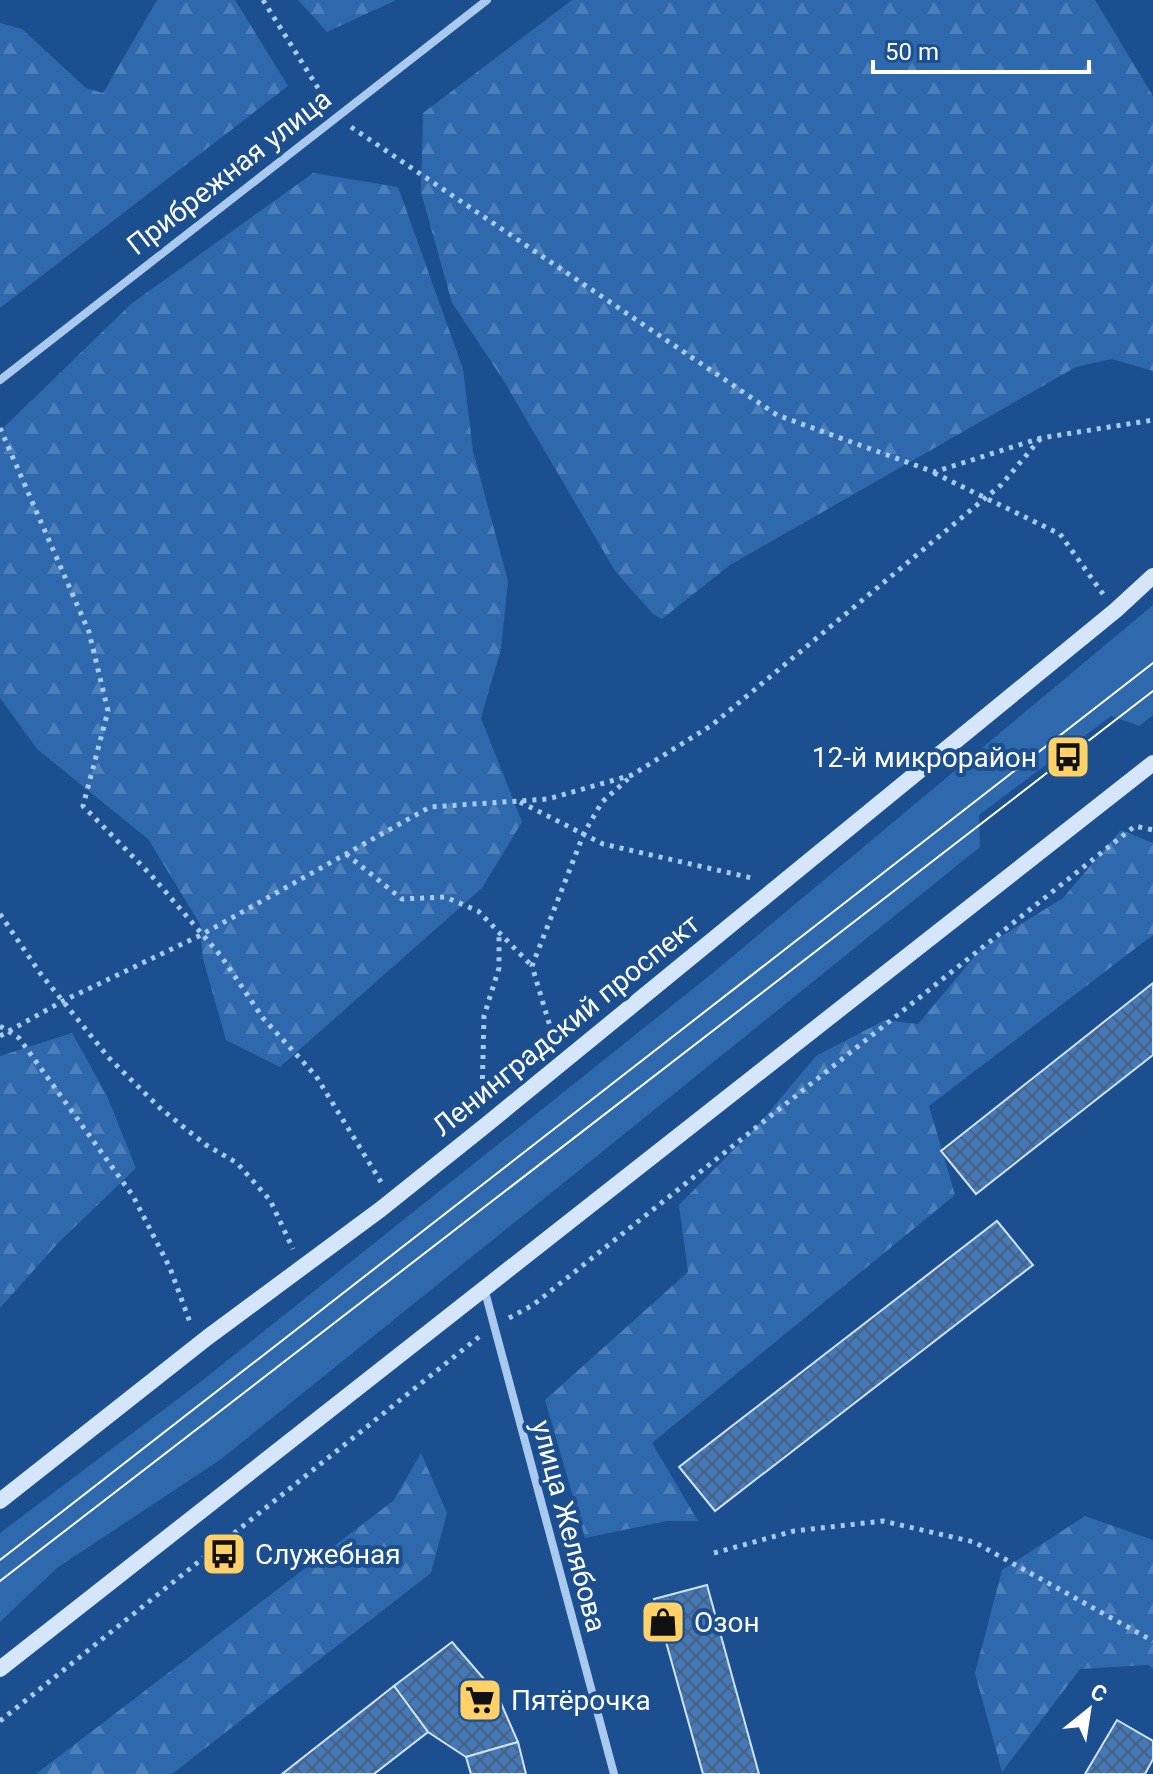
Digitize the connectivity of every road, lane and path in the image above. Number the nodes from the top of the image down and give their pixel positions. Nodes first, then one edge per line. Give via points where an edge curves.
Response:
1 (263, 0) edge
2 (487, 0) edge
3 (336, 117) junction
4 (0, 380) edge
5 (1153, 420) edge
6 (0, 428) edge
7 (1041, 438) junction
8 (934, 472) junction
9 (985, 498) junction
10 (1153, 576) edge
11 (1103, 594) dead end
12 (1153, 763) edge
13 (632, 775) junction
14 (519, 801) junction
15 (1153, 830) edge
16 (584, 833) junction
17 (346, 854) junction
18 (761, 880) dead end
19 (0, 914) edge
20 (201, 935) junction
21 (499, 935) junction
22 (532, 966) junction
23 (63, 1001) junction
24 (0, 1026) edge
25 (11, 1031) junction
26 (0, 1036) edge
27 (556, 1047) dead end
28 (482, 1111) dead end
29 (384, 1186) dead end
30 (295, 1254) dead end
31 (484, 1288) junction
32 (493, 1326) junction
33 (194, 1333) dead end
34 (0, 1501) edge
35 (714, 1553) dead end
36 (1153, 1641) edge
37 (0, 1669) edge
38 (0, 1721) edge
39 (614, 1774) edge

1 - 3 path
2 - 3 street, Прибрежная улица
3 - 4 street, Прибрежная улица
3 - 8 path via 777,415
5 - 7 path
6 - 20 path via 89,632 108,711 83,806
7 - 8 path
7 - 9 path
8 - 9 path
9 - 11 path via 1060,534
9 - 13 path via 712,725
10 - 34 main road, Ленинградский проспект via 381,1209
12 - 31 main road
13 - 14 path via 548,799
13 - 16 path via 602,802
14 - 16 path
14 - 17 path via 430,807
15 - 32 path via 1135,826 533,1305
16 - 18 path via 603,844
16 - 22 path
17 - 20 path
17 - 21 path via 402,899 445,897 478,911
19 - 23 path
20 - 23 path
20 - 29 path via 263,1018 316,1076
21 - 22 path
21 - 28 path via 499,968 484,1016
22 - 27 path
23 - 25 path
23 - 30 path via 109,1058 160,1108 237,1163 270,1200
24 - 25 path
25 - 26 path
25 - 33 path via 133,1196 170,1268
31 - 32 street, улица Желябова
31 - 37 main road
32 - 38 path
32 - 39 street, улица Желябова
35 - 36 path via 794,1531 883,1521 974,1542

